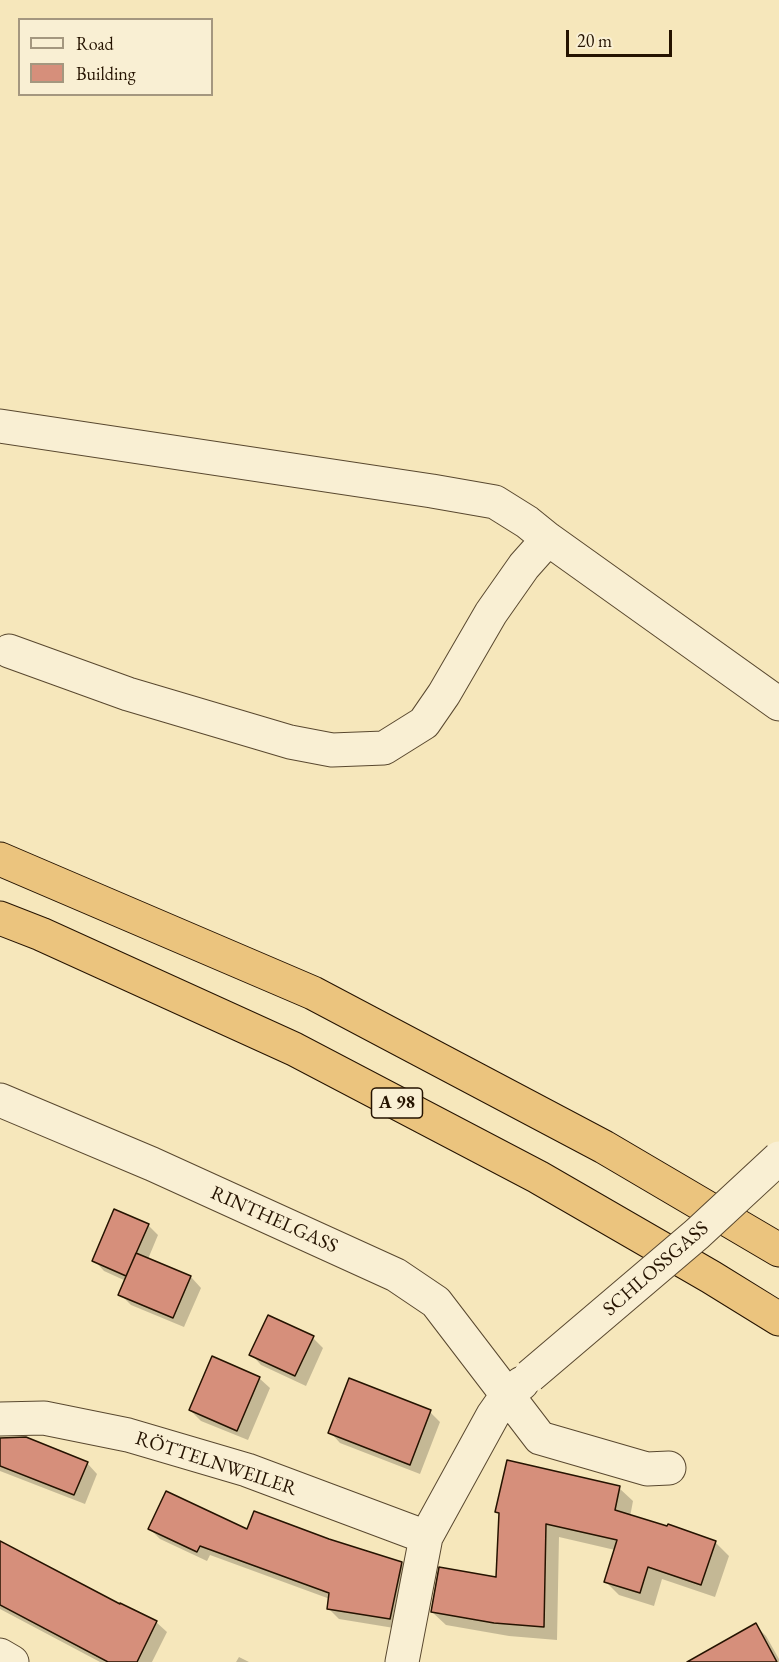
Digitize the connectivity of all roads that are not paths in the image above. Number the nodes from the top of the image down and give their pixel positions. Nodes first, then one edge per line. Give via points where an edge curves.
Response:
1 (0, 426) edge
2 (548, 539) junction
3 (9, 651) dead end
4 (779, 704) edge
5 (0, 859) edge
6 (0, 918) edge
7 (0, 1100) edge
8 (779, 1158) edge
9 (779, 1250) edge
10 (779, 1319) edge
11 (518, 1386) junction
12 (0, 1419) edge
13 (669, 1468) dead end
14 (426, 1537) junction
15 (0, 1656) edge
16 (12, 1662) edge
17 (402, 1662) edge

1 - 2 street via 495,502
2 - 3 street via 491,613 423,723 384,748 332,750 290,742 128,694
2 - 4 street
5 - 9 highway via 313,993 604,1147
6 - 10 highway, A 98 via 294,1049 538,1177
7 - 11 street, RINTHELGASS via 396,1275 436,1302
8 - 11 street, SCHLOSSGASS, bridge via 697,1234
11 - 13 street, RINTHELGASS via 540,1438 647,1469
11 - 14 street via 493,1415
12 - 14 street, RÖTTELNWEILER via 44,1418 128,1435 247,1470
14 - 17 street
15 - 16 street

